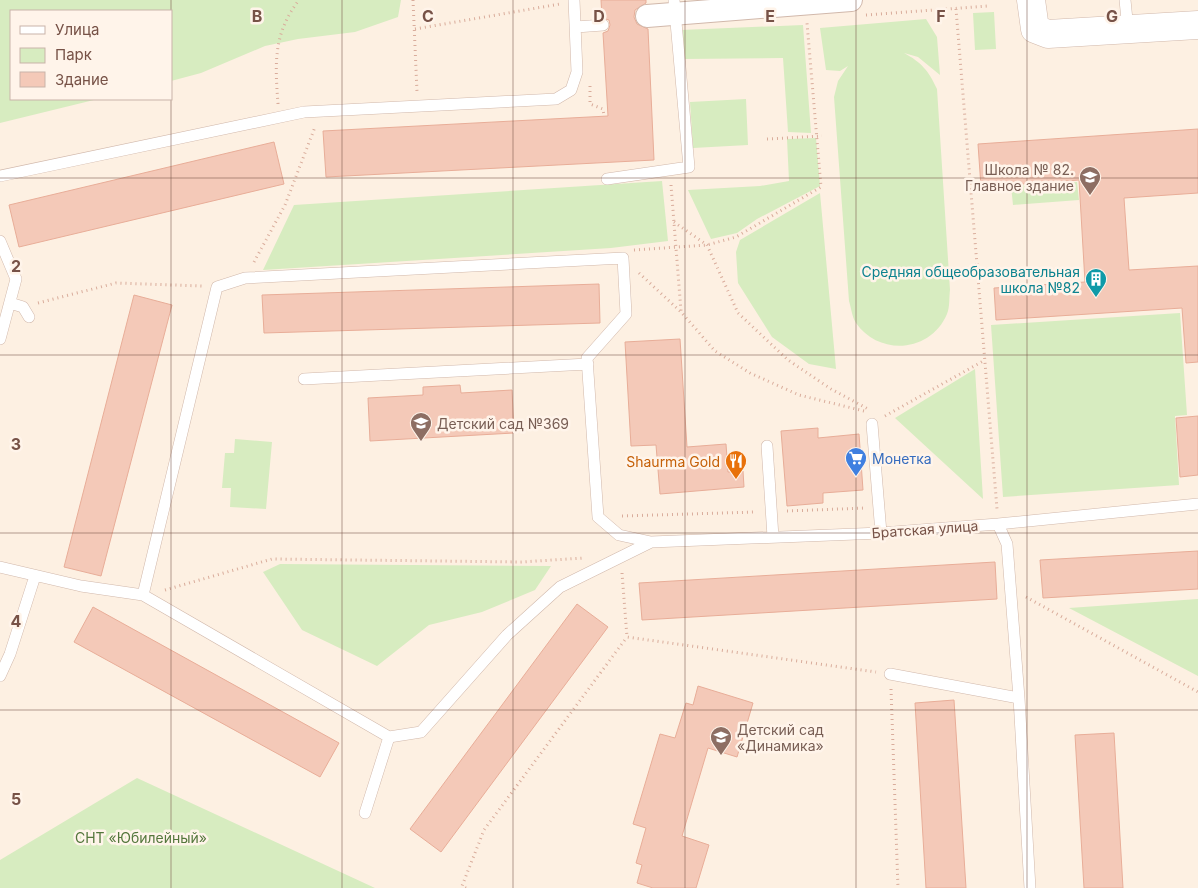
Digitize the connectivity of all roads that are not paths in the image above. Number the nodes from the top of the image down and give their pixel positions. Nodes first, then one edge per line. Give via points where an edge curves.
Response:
1 (851, 0) edge
2 (1125, 0) edge
3 (574, 1) edge
4 (674, 7) edge
5 (1029, 7) edge
6 (647, 16) dead end
7 (603, 25) dead end
8 (1198, 25) edge
9 (576, 26) junction
10 (1128, 30) junction
11 (0, 176) edge
12 (607, 179) dead end
13 (0, 241) edge
14 (10, 303) junction
15 (26, 312) road end
16 (0, 339) edge
17 (588, 364) junction
18 (304, 379) dead end
19 (874, 417) road end
20 (767, 446) dead end
21 (1198, 504) edge
22 (998, 524) junction
23 (881, 533) junction
24 (774, 537) junction
25 (651, 542) junction
26 (0, 567) edge
27 (35, 576) junction
28 (143, 595) junction
29 (890, 674) road end
30 (0, 676) edge
31 (1019, 698) junction
32 (389, 736) junction
33 (365, 813) dead end
34 (1030, 888) edge

1 - 4 street
2 - 10 lane
3 - 9 lane
4 - 6 street
4 - 12 lane via 689,166
5 - 10 street via 1038,32
7 - 9 lane
8 - 10 street
9 - 11 lane via 577,72 571,90 556,99 304,112
13 - 14 lane via 16,279
14 - 15 lane
14 - 16 lane
17 - 18 lane
17 - 25 lane via 598,517 619,535
17 - 28 lane via 587,358 626,314 622,258 245,278 217,287
19 - 23 lane
20 - 24 lane
21 - 22 lane, Братская улица
22 - 23 lane, Братская улица
22 - 31 lane via 1007,544
23 - 24 lane, Братская улица
24 - 25 lane, Братская улица
25 - 32 lane via 560,587 507,635 421,732
26 - 27 lane
27 - 28 lane
27 - 30 lane
28 - 32 lane
29 - 31 lane
31 - 34 lane
32 - 33 lane

